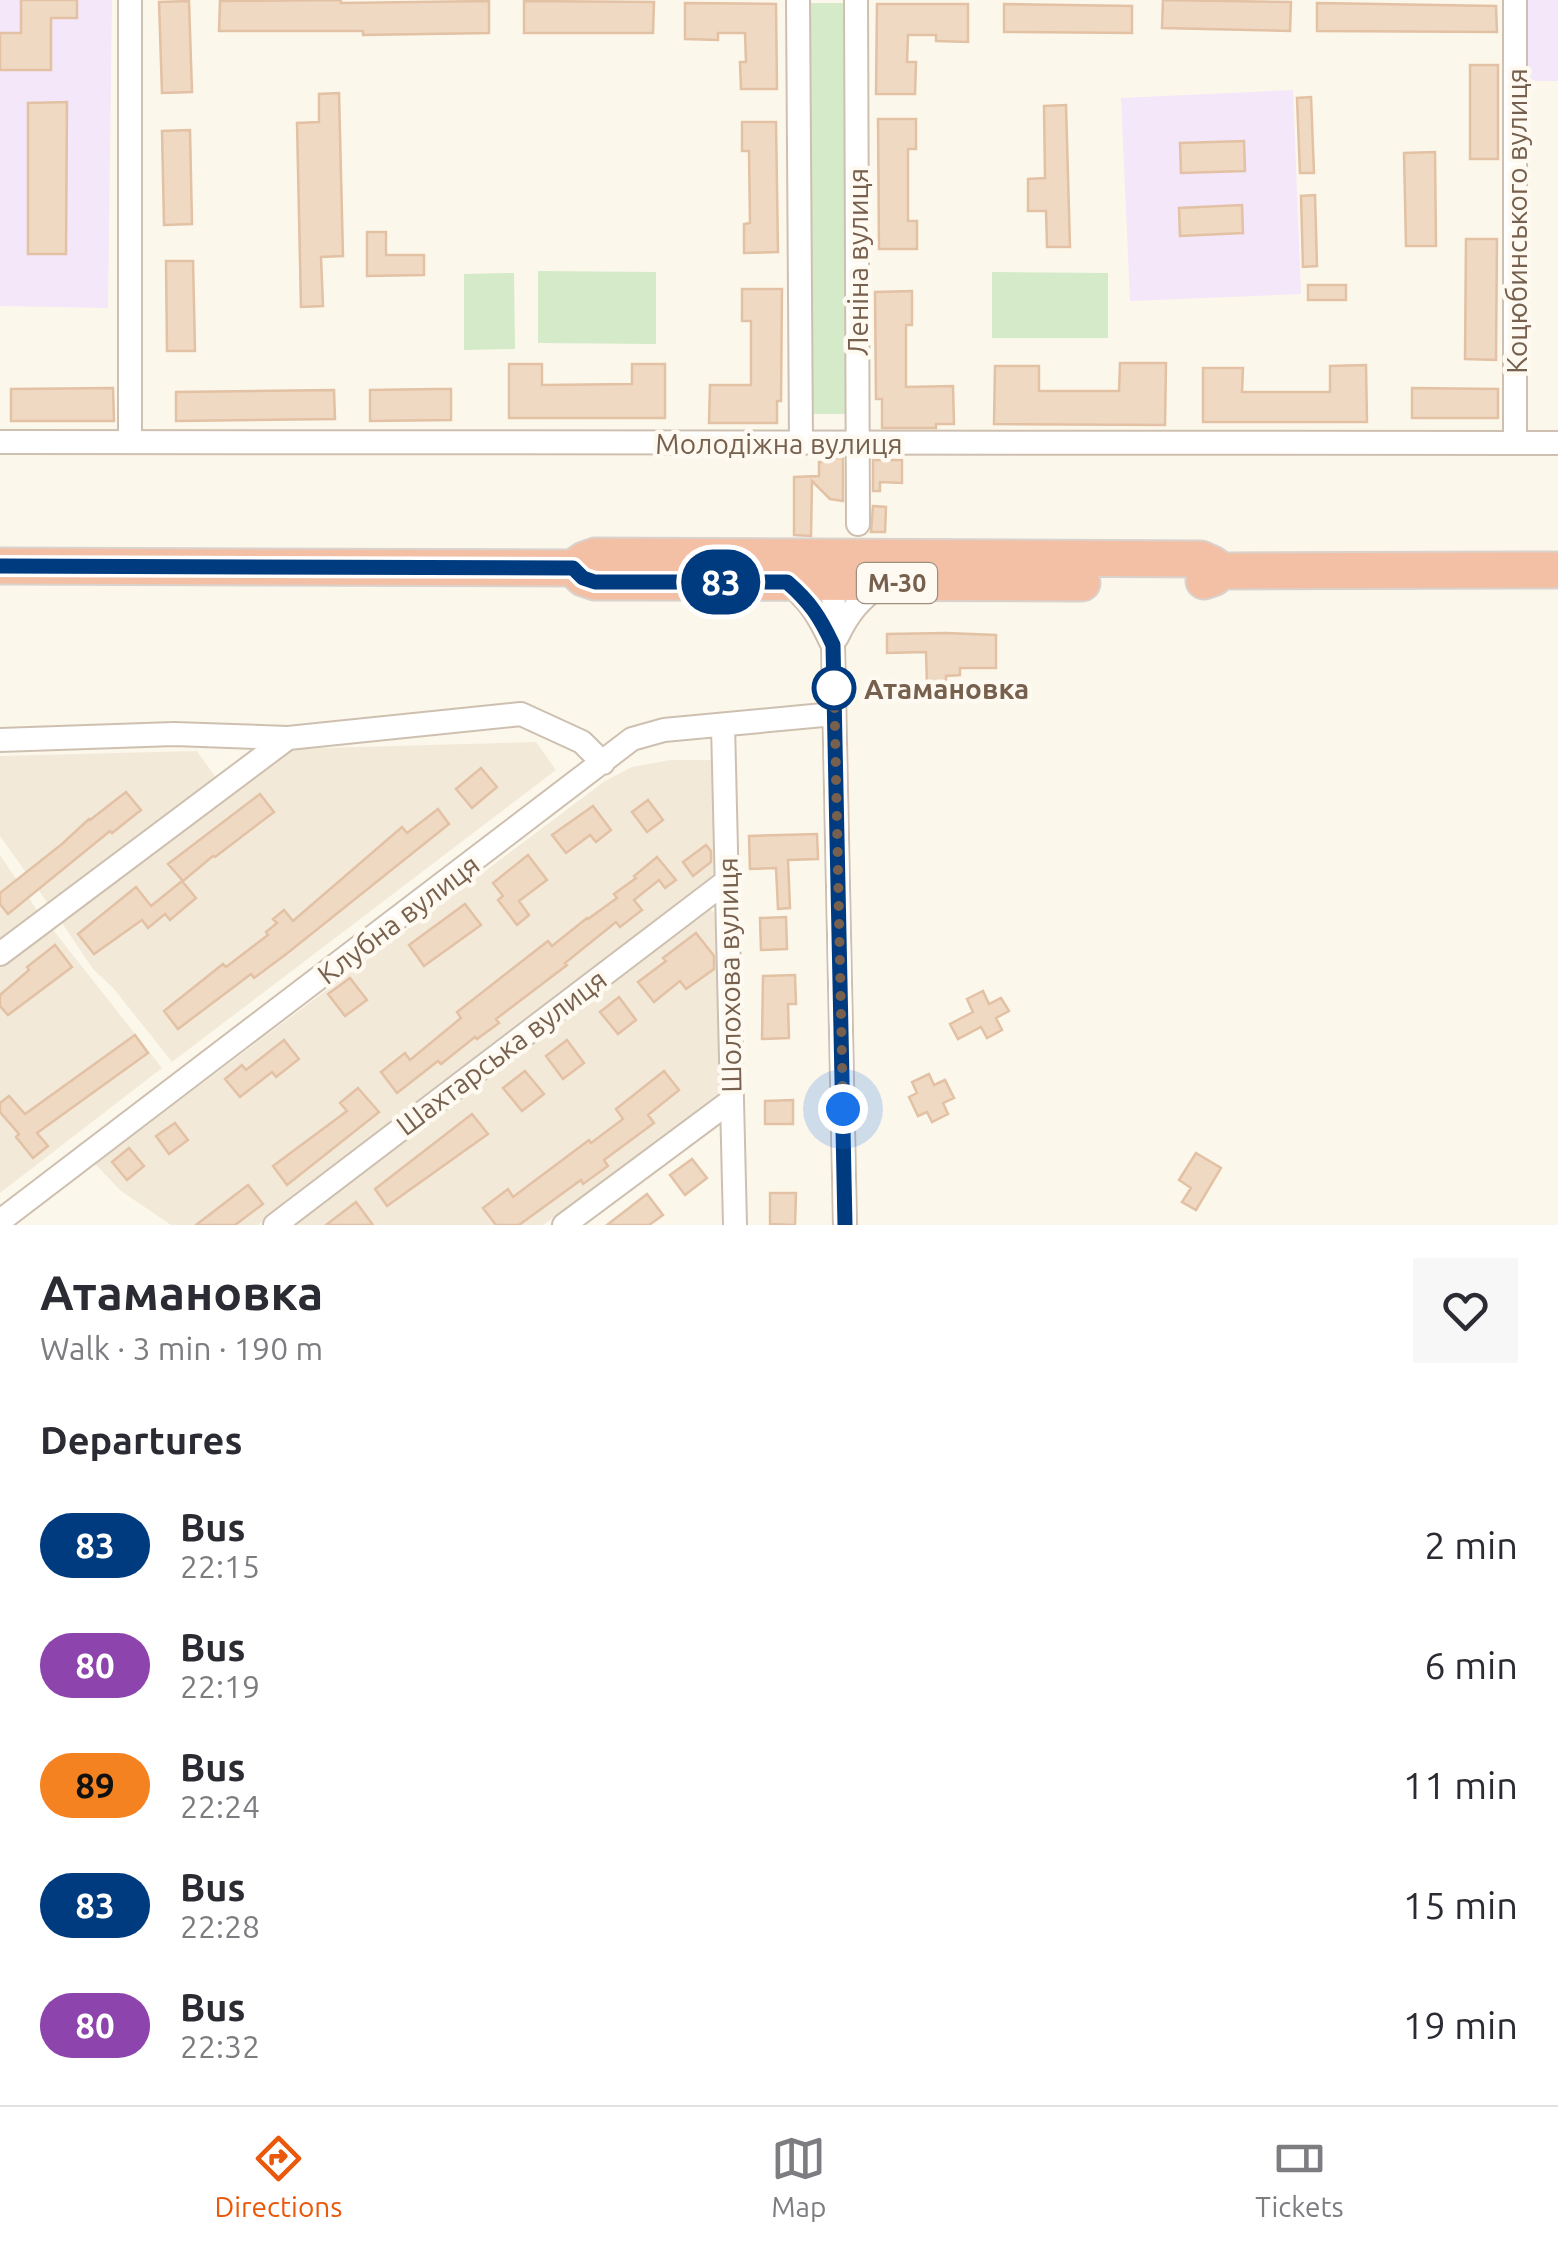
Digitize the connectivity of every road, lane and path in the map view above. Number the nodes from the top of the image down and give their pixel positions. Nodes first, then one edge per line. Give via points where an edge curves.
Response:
1 (130, 0) edge
2 (798, 0) edge
3 (856, 0) edge
4 (1516, 0) edge
5 (0, 442) edge
6 (130, 442) junction
7 (800, 443) junction
8 (859, 443) junction
9 (1516, 443) junction
10 (1558, 443) edge
11 (858, 564) junction
12 (0, 566) edge
13 (1558, 570) edge
14 (792, 574) junction
15 (833, 645) junction
16 (834, 714) junction
17 (723, 725) junction
18 (288, 738) junction
19 (0, 740) edge
20 (603, 764) junction
21 (728, 880) junction
22 (0, 954) edge
23 (732, 1100) junction
24 (0, 1222) edge
25 (274, 1225) edge
26 (564, 1225) edge
27 (735, 1225) edge
28 (845, 1225) edge

1 - 6 street
2 - 7 street, Леніна вулиця
3 - 8 street, Леніна вулиця
4 - 9 street, Коцюбинського вулиця
5 - 6 street, Молодіжна вулиця
6 - 7 street, Молодіжна вулиця
7 - 8 street, Молодіжна вулиця
8 - 9 street, Молодіжна вулиця
8 - 11 street, Леніна вулиця
9 - 10 street, Молодіжна вулиця
11 - 13 highway, М-30 via 1201,582 1222,572
11 - 14 highway, М-30
11 - 15 street, Леніна вулиця
11 - 15 street via 867,594
12 - 14 highway, М-30 via 573,568 595,582
14 - 15 street
15 - 16 street, Леніна вулиця
16 - 17 street, Клубна вулиця
16 - 28 street, Леніна вулиця
17 - 20 street, Клубна вулиця via 632,740
17 - 21 street, Шолохова вулиця
18 - 19 street
18 - 20 street via 521,714 582,742
18 - 22 street
20 - 24 street, Клубна вулиця
21 - 23 street, Шолохова вулиця
21 - 25 street, Шахтарська вулиця
23 - 26 street
23 - 27 street, Шолохова вулиця

